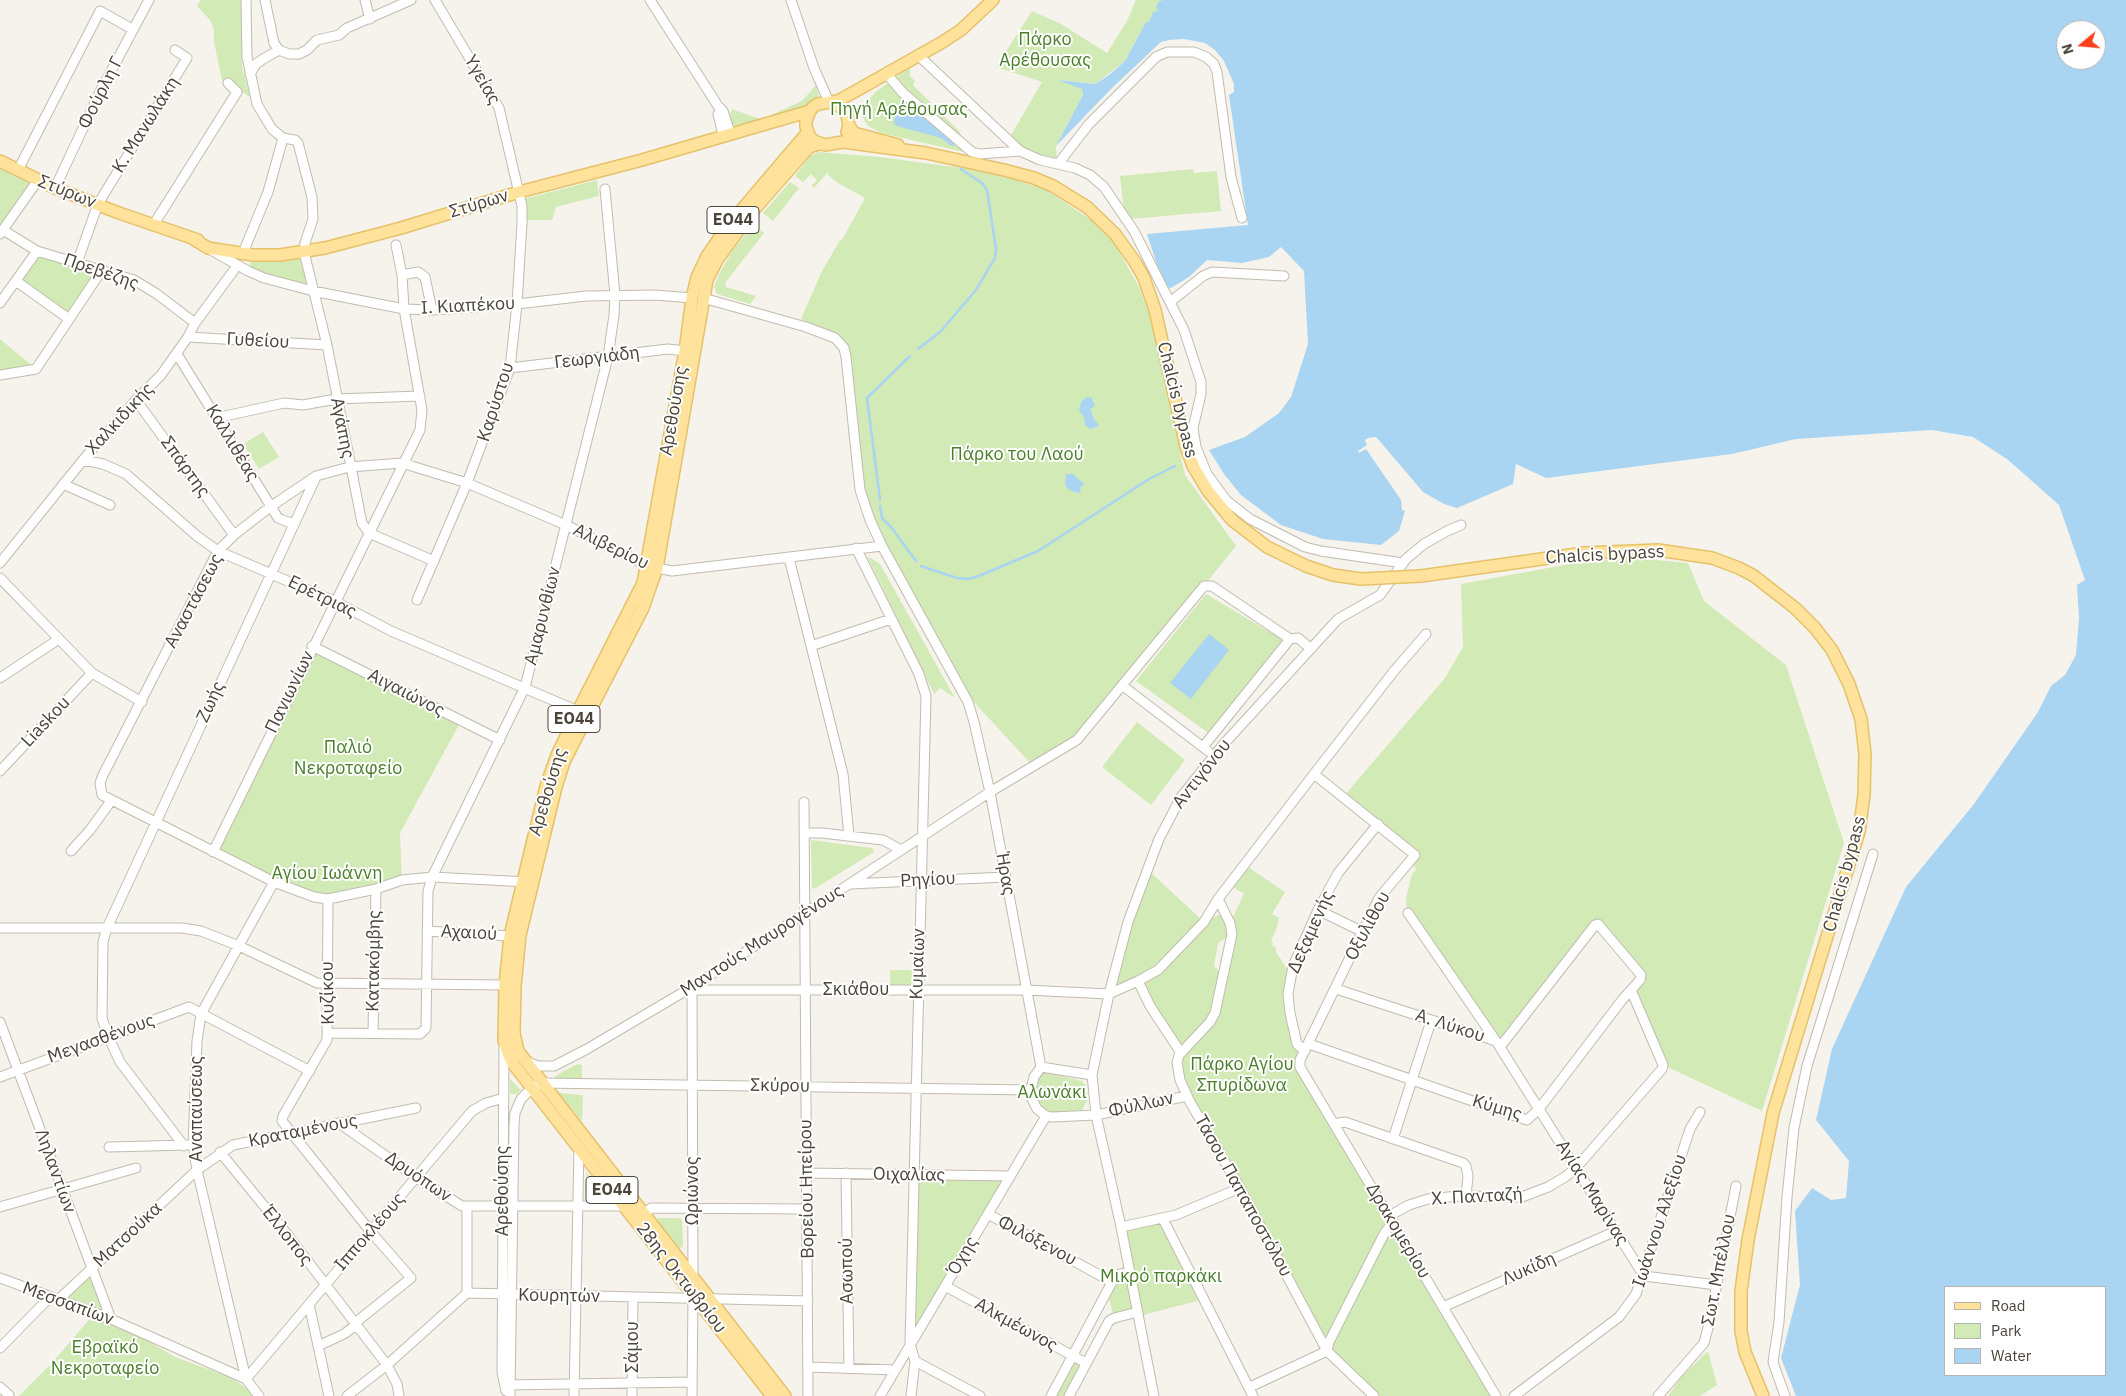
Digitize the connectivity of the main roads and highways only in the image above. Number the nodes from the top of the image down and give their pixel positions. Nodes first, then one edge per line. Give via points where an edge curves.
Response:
1 (993, 0) edge
2 (884, 74) junction
3 (829, 102) junction
4 (810, 111) junction
5 (848, 120) junction
6 (806, 130) junction
7 (819, 144) junction
8 (836, 144) junction
9 (686, 147) junction
10 (926, 154) junction
11 (0, 161) edge
12 (192, 238) junction
13 (272, 255) junction
14 (697, 298) junction
15 (652, 567) junction
16 (528, 882) junction
17 (504, 1040) joint
18 (537, 1085) junction
19 (772, 1396) edge
20 (786, 1396) edge
21 (1763, 1396) edge

1 - 2 main road via 961,30
2 - 3 main road via 838,101
2 - 5 main road via 849,106
3 - 4 main road via 818,104
3 - 5 main road via 840,106
4 - 6 main road, ΕΟ44
4 - 9 main road, Στύρων
5 - 8 main road via 845,136
5 - 10 main road, Chalcis bypass via 854,133
6 - 7 main road
6 - 9 main road, Στύρων via 800,122 792,123 720,142
6 - 14 main road, Αρεθούσης / ΕΟ44 via 707,256 697,277
7 - 8 main road
7 - 14 main road, Αρεθούσης / ΕΟ44 via 811,146 799,157 736,231
8 - 10 main road, Chalcis bypass via 843,142
9 - 13 main road, Στύρων via 401,228 304,252
10 - 21 main road, Chalcis bypass, bridge via 1034,178 1069,195 1102,220 1126,248 1144,278 1155,310 1193,466 1232,520 1267,547 1320,570 1361,579 1421,576 1584,552 1658,550 1712,558 1754,576 1795,608 1832,650 1861,719 1866,754 1864,795 1859,832 1773,1113 1748,1240 1740,1311 1742,1338
11 - 12 main road, Στύρων via 55,188
12 - 13 main road, Στύρων
12 - 13 main road, Στύρων via 213,251
14 - 15 main road, Αρεθούσης / ΕΟ44 via 684,351
14 - 15 main road, Αρεθούσης / ΕΟ44 via 695,356
15 - 16 main road, Αρεθούσης / ΕΟ44 via 643,608 564,762
15 - 16 main road, Αρεθούσης / ΕΟ44 via 557,755 546,786
16 - 17 main road, Αρεθούσης / ΕΟ44 via 510,936
16 - 18 main road, Αρεθούσης / ΕΟ44 via 515,986 515,1040
17 - 18 main road, 28ης Οκτωβρίου / ΕΟ44 via 514,1065
18 - 19 main road, 28ης Οκτωβρίου / ΕΟ44 via 579,1148
18 - 20 main road, 28ης Οκτωβρίου / ΕΟ44 via 693,1275

